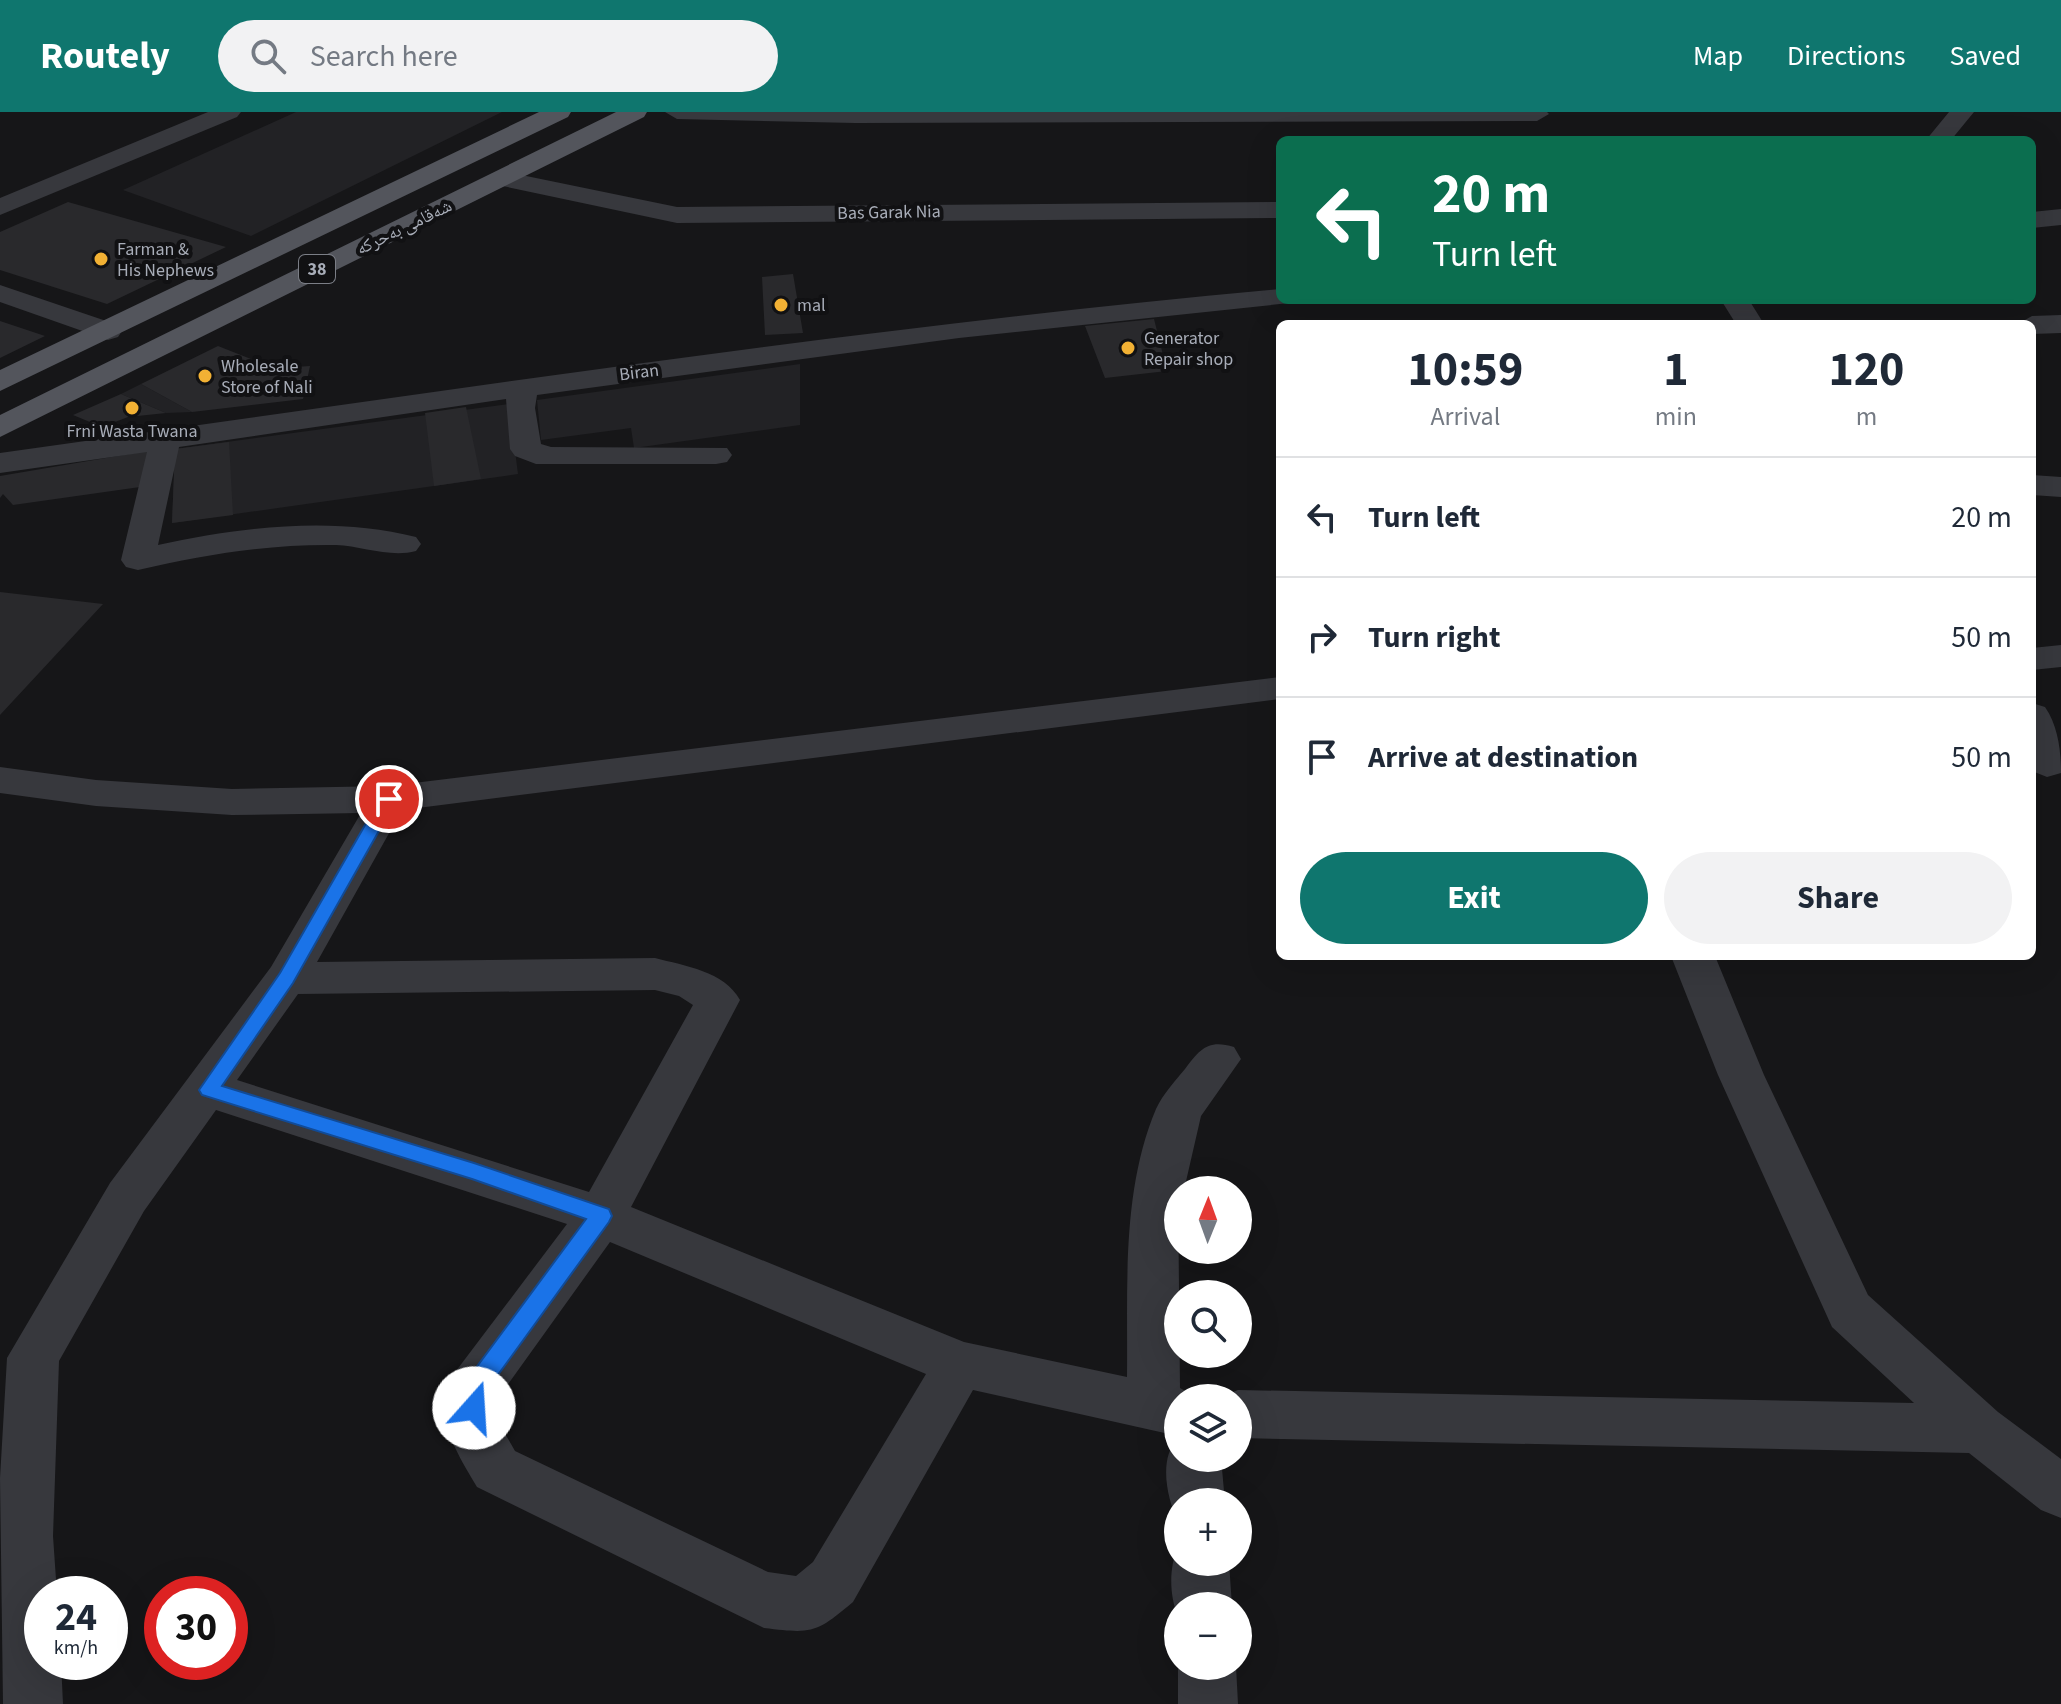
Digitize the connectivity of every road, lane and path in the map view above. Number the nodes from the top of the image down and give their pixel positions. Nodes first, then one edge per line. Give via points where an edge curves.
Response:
1 (229, 112) edge
2 (559, 112) edge
3 (635, 112) edge
4 (677, 112) edge
5 (1962, 112) edge
6 (1537, 113) edge
7 (1538, 136) edge
8 (1941, 136) edge
9 (502, 179) junction
10 (0, 186) edge
11 (29, 195) junction
12 (0, 207) edge
13 (1276, 210) edge
14 (2061, 217) edge
15 (2036, 220) edge
16 (0, 293) edge
17 (1276, 297) edge
18 (2061, 324) edge
19 (2036, 325) edge
20 (108, 331) junction
21 (0, 382) edge
22 (524, 386) junction
23 (49, 401) junction
24 (0, 427) edge
25 (165, 441) junction
26 (716, 455) dead end
27 (0, 463) edge
28 (2036, 485) edge
29 (2061, 487) edge
30 (404, 544) dead end
31 (2061, 656) edge
32 (2036, 659) edge
33 (1276, 688) edge
34 (2036, 728) edge
35 (2047, 764) edge
36 (0, 780) edge
37 (389, 799) junction
38 (1695, 960) edge
39 (286, 978) junction
40 (1218, 1059) dead end
41 (209, 1090) junction
42 (601, 1216) junction
43 (960, 1364) junction
44 (1164, 1394) edge
45 (1164, 1410) edge
46 (1252, 1414) edge
47 (1979, 1429) junction
48 (2061, 1492) edge
49 (1207, 1680) edge
50 (33, 1704) edge
51 (1208, 1704) edge

1 - 11 street
2 - 20 main road, شەقامی بەحرکە / 38
3 - 9 main road, شەقامی بەحرکە / 38
4 - 6 street
5 - 8 street
6 - 7 street
9 - 13 street, Bas Garak Nia via 677,215
9 - 23 main road, شەقامی بەحرکە / 38
10 - 11 street
11 - 12 street
14 - 15 street
16 - 20 street
17 - 22 street, Biran via 1138,309
18 - 19 street
20 - 21 main road, شەقامی بەحرکە / 38
21 - 23 main road via 44,380 52,390
22 - 25 street, Biran
22 - 26 street via 520,408 526,449 547,457
23 - 24 main road, شەقامی بەحرکە / 38
25 - 27 street, Biran
25 - 30 street via 138,560 218,542 337,535
28 - 29 street
31 - 32 street
33 - 37 street
34 - 35 street
36 - 37 street via 232,802
37 - 39 street
38 - 47 street via 1741,1075 1850,1311
39 - 41 street
39 - 42 street via 655,974 693,984 718,1000
40 - 44 street via 1179,1110 1162,1175 1154,1233
41 - 42 street
41 - 50 street via 127,1197 33,1358 25,1536
42 - 43 street
42 - 43 street via 475,1388 473,1429 496,1469 764,1600 805,1605 833,1582
43 - 45 street
46 - 47 street
47 - 48 street
49 - 51 street

